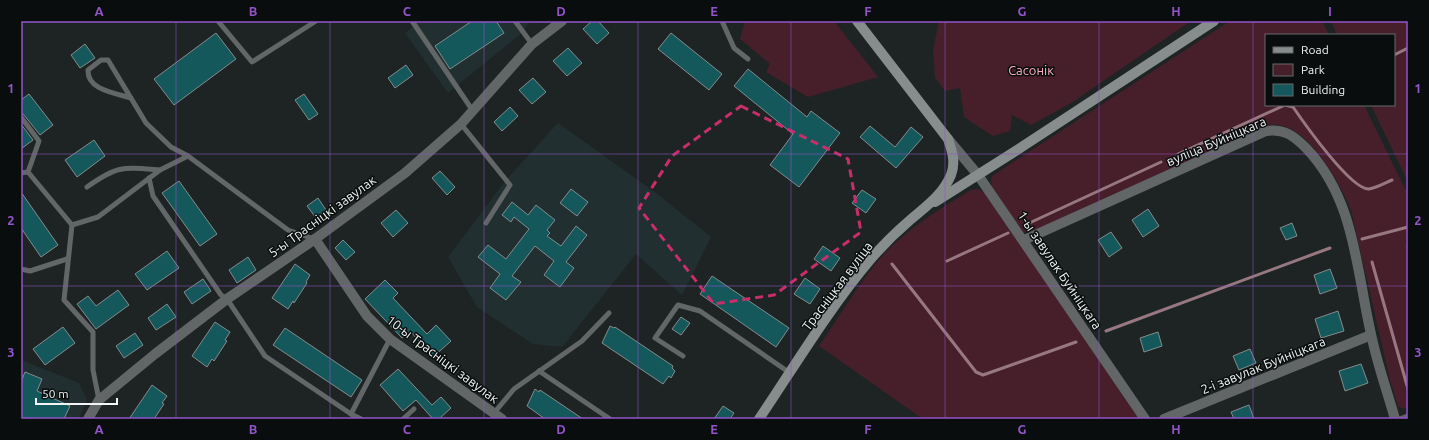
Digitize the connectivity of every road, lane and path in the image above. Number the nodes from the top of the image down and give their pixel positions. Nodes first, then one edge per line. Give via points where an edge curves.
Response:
1 (218, 21) edge
2 (316, 21) edge
3 (412, 21) edge
4 (515, 21) edge
5 (562, 21) edge
6 (722, 21) edge
7 (857, 21) edge
8 (1214, 21) edge
9 (532, 44) junction
10 (748, 59) dead end
11 (131, 98) junction
12 (473, 111) junction
13 (21, 117) edge
14 (461, 124) junction
15 (948, 139) junction
16 (188, 156) junction
17 (160, 170) junction
18 (28, 172) junction
19 (21, 173) edge
20 (978, 175) junction
21 (149, 178) junction
22 (87, 187) dead end
23 (930, 205) junction
24 (486, 223) dead end
25 (72, 225) junction
26 (315, 239) junction
27 (1024, 240) junction
28 (67, 259) junction
29 (21, 269) edge
30 (227, 299) junction
31 (609, 313) dead end
32 (1371, 335) junction
33 (390, 339) junction
34 (683, 356) dead end
35 (539, 370) junction
36 (790, 373) junction
37 (99, 400) junction
38 (414, 409) dead end
39 (352, 414) junction
40 (1408, 416) edge
41 (494, 417) edge
42 (88, 419) edge
43 (361, 419) edge
44 (403, 419) edge
45 (610, 419) edge
46 (759, 419) edge
47 (1145, 419) edge
48 (1164, 419) edge
49 (1395, 419) edge
50 (1399, 419) edge

1 - 2 lane via 252,62
3 - 12 lane
4 - 9 lane
5 - 9 street, 5-ы Трасніцкі завулак
6 - 10 lane via 734,48
7 - 15 street, Трасніцкая вуліца
8 - 20 street
9 - 12 street, 5-ы Трасніцкі завулак
11 - 11 lane via 94,85 88,77 88,70 101,60 108,60
11 - 16 lane via 146,123 171,146
12 - 14 street, 5-ы Трасніцкі завулак
13 - 18 lane via 39,141
14 - 24 lane via 510,186
14 - 26 street, 5-ы Трасніцкі завулак via 404,173
15 - 20 street, 1-ы завулак Буйніцкага
15 - 23 street, Трасніцкая вуліца via 953,155 951,175
16 - 17 lane
16 - 26 lane via 288,230
17 - 21 lane
17 - 22 lane via 128,167 109,172
18 - 19 lane
18 - 25 lane
20 - 23 street
20 - 27 street, 1-ы завулак Буйніцкага
21 - 25 lane via 98,217
21 - 30 lane via 153,196 221,296
23 - 36 street, Трасніцкая вуліца via 893,235 870,260
25 - 28 lane
26 - 30 street, 5-ы Трасніцкі завулак
26 - 33 street, 10-ы Трасніцкі завулак via 367,316
27 - 32 street, вуліца Буйніцкага via 1266,131 1284,132 1296,138 1309,152 1324,170 1340,198
27 - 47 street, 1-ы завулак Буйніцкага
28 - 29 lane via 30,271
28 - 37 lane via 64,300 92,332 93,370
30 - 37 street, 5-ы Трасніцкі завулак
30 - 39 lane via 265,356
31 - 35 lane via 582,341
32 - 48 street, 2-і завулак Буйніцкага
32 - 49 street, вуліца Буйніцкага
33 - 39 lane
33 - 41 street, 10-ы Трасніцкі завулак
34 - 36 lane via 655,338 678,304 700,311
35 - 41 lane via 514,389
35 - 45 lane
36 - 46 street, Трасніцкая вуліца
37 - 42 street, 5-ы Трасніцкі завулак
38 - 44 lane
39 - 43 lane
40 - 50 lane

